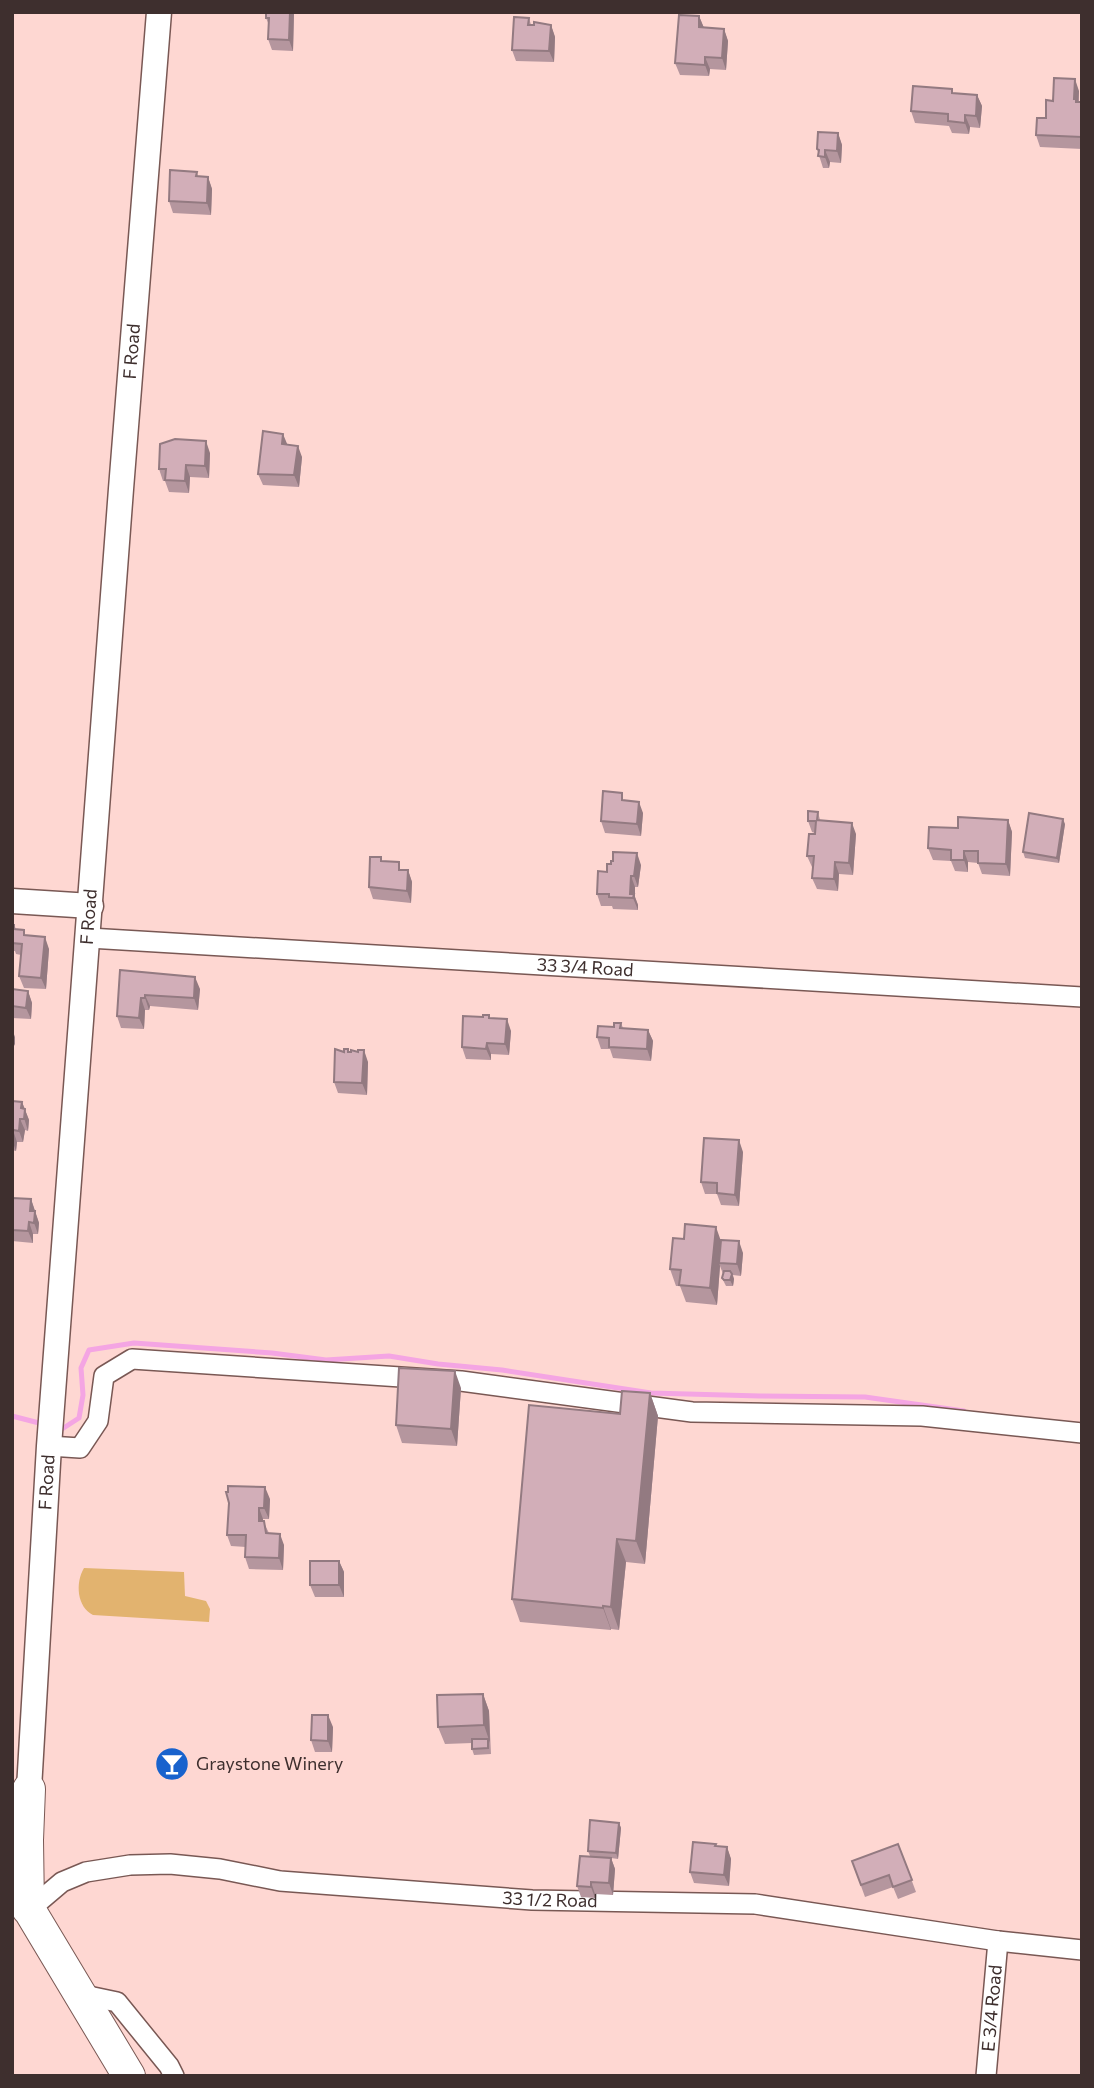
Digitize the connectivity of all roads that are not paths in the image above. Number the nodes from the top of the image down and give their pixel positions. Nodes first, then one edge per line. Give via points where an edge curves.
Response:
1 (159, 12) edge
2 (12, 901) edge
3 (91, 906) junction
4 (89, 938) junction
5 (1082, 997) edge
6 (1082, 1433) edge
7 (50, 1447) junction
8 (29, 1789) junction
9 (12, 1819) edge
10 (12, 1881) edge
11 (29, 1910) junction
12 (998, 1941) junction
13 (1082, 1950) edge
14 (79, 1994) junction
15 (129, 2076) edge
16 (174, 2076) edge
17 (986, 2076) edge

1 - 3 street, F Road
2 - 3 street
3 - 4 street, F Road
4 - 5 street, 33 3/4 Road
4 - 7 street, F Road
6 - 7 street via 922,1416 692,1412 461,1381 132,1359 104,1376 97,1421 79,1448
7 - 8 street, F Road
8 - 9 street, F Road
8 - 11 main road
10 - 11 main road
11 - 12 street, 33 1/2 Road via 62,1882 86,1872 170,1864 280,1881 519,1899 755,1904
11 - 14 main road
12 - 13 street, 33 1/2 Road
12 - 17 street, E 3/4 Road
14 - 15 main road
14 - 16 street via 117,2002

